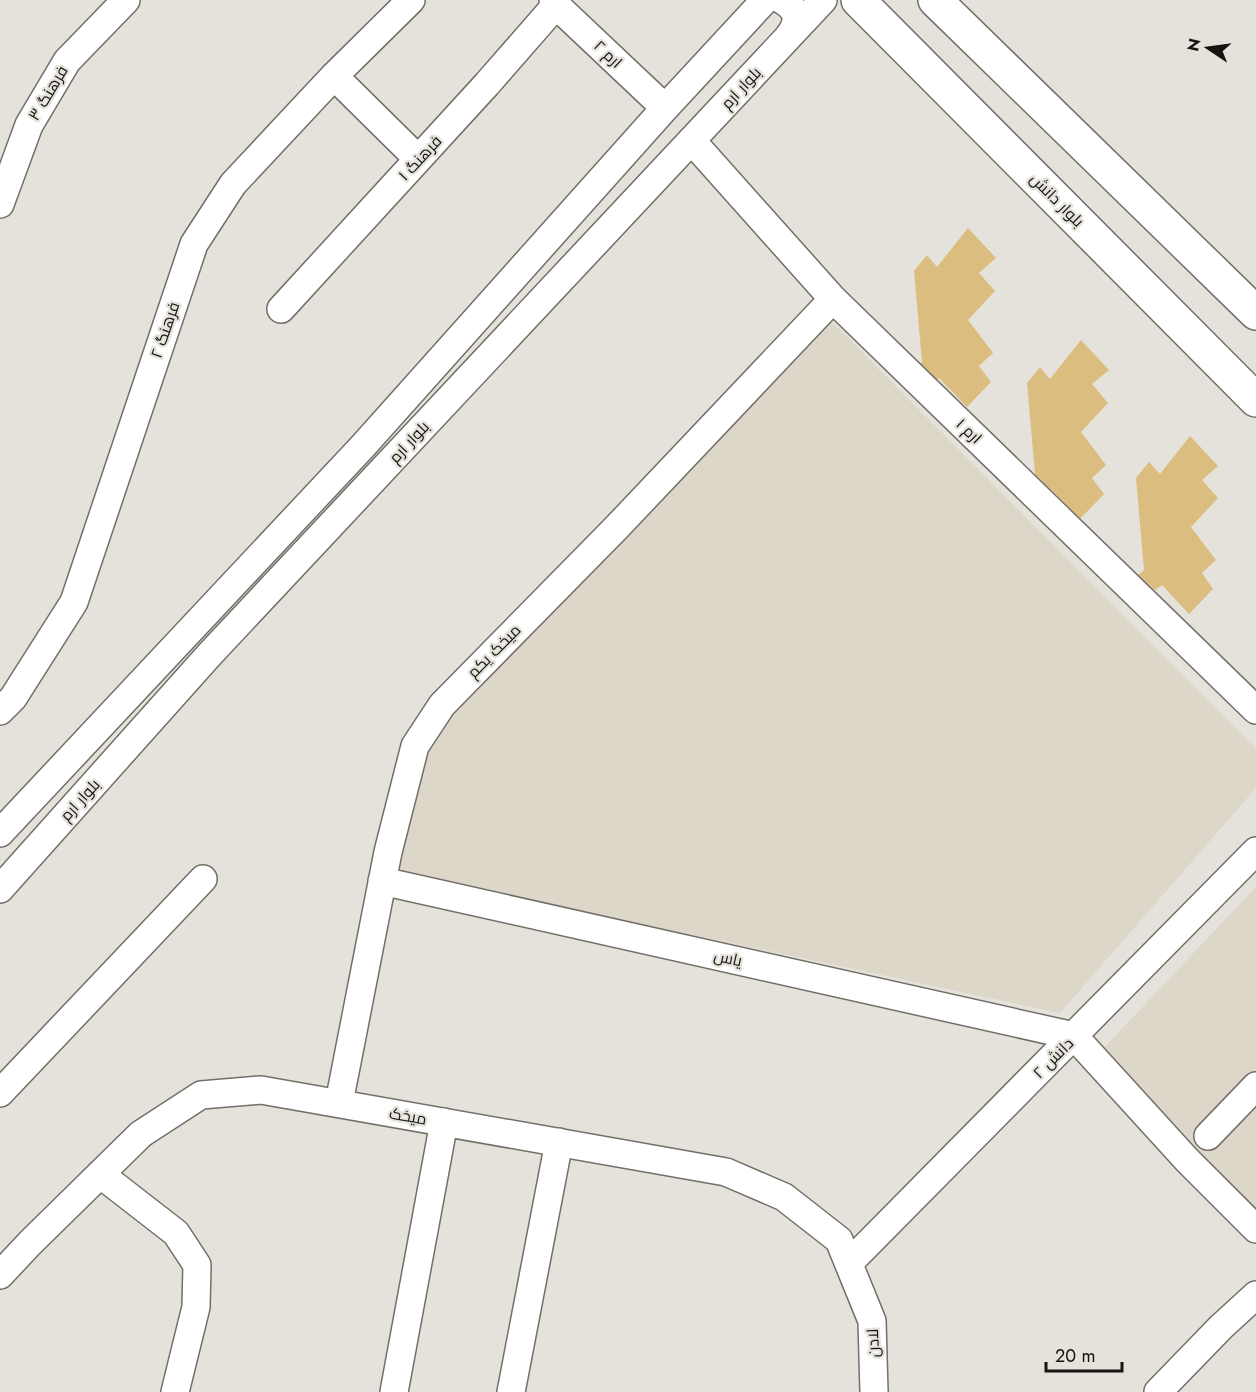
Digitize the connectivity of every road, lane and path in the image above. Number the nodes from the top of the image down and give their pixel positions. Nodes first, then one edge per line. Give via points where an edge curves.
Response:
1 (126, 0) edge
2 (411, 0) edge
3 (823, 0) edge
4 (858, 0) edge
5 (935, 0) edge
6 (769, 1) edge
7 (555, 2) edge
8 (788, 38) junction
9 (334, 76) junction
10 (665, 108) junction
11 (692, 141) junction
12 (418, 159) junction
13 (0, 204) edge
14 (834, 299) junction
15 (281, 309) dead end
16 (1256, 313) edge
17 (1256, 400) edge
18 (1256, 710) edge
19 (0, 711) edge
20 (4, 830) edge
21 (36, 848) junction
22 (1256, 851) edge
23 (203, 879) dead end
24 (382, 881) junction
25 (0, 889) edge
26 (1074, 1036) junction
27 (1256, 1086) edge
28 (0, 1093) edge
29 (339, 1103) junction
30 (444, 1122) junction
31 (1208, 1136) dead end
32 (559, 1142) junction
33 (100, 1174) junction
34 (1256, 1229) edge
35 (849, 1263) junction
36 (0, 1275) edge
37 (1256, 1295) edge
38 (175, 1392) edge
39 (394, 1392) edge
40 (511, 1392) edge
41 (874, 1392) edge
42 (1158, 1392) edge

1 - 13 street, فرهنگ ۳ via 67,61 29,125
2 - 9 street, فرهنگ ۲
3 - 8 street, بلوار ارم
4 - 17 main road, بلوار دانش
5 - 16 main road
6 - 8 street via 792,7 795,28
6 - 10 street, بلوار ارم
7 - 10 street, ارم ۲
7 - 12 street, فرهنگ ۱
8 - 11 street, بلوار ارم
9 - 12 street
9 - 19 street, فرهنگ ۲ via 233,184 194,244 74,602 13,698
10 - 20 street, بلوار ارم via 363,446
11 - 14 street, ارم ۱
11 - 21 street, بلوار ارم via 210,654
12 - 15 street, فرهنگ ۱
14 - 18 street, ارم ۱
14 - 24 street, میخک یکم via 442,705 415,746
20 - 21 street
21 - 25 street, بلوار ارم
22 - 26 street, دانش ۲
23 - 28 street
24 - 26 street, یاس
24 - 29 street, میخک یکم
26 - 34 street
26 - 35 street, دانش ۲
27 - 31 street
29 - 30 street, میخک
29 - 33 street, میخک via 261,1090 201,1095 141,1134
30 - 32 street, میخک
30 - 39 street
32 - 35 street, میخک via 726,1172 784,1197 839,1240
32 - 40 street
33 - 36 street, میخک
33 - 38 street via 176,1233 197,1265 196,1307
35 - 41 street, لادن via 872,1321
37 - 42 street

